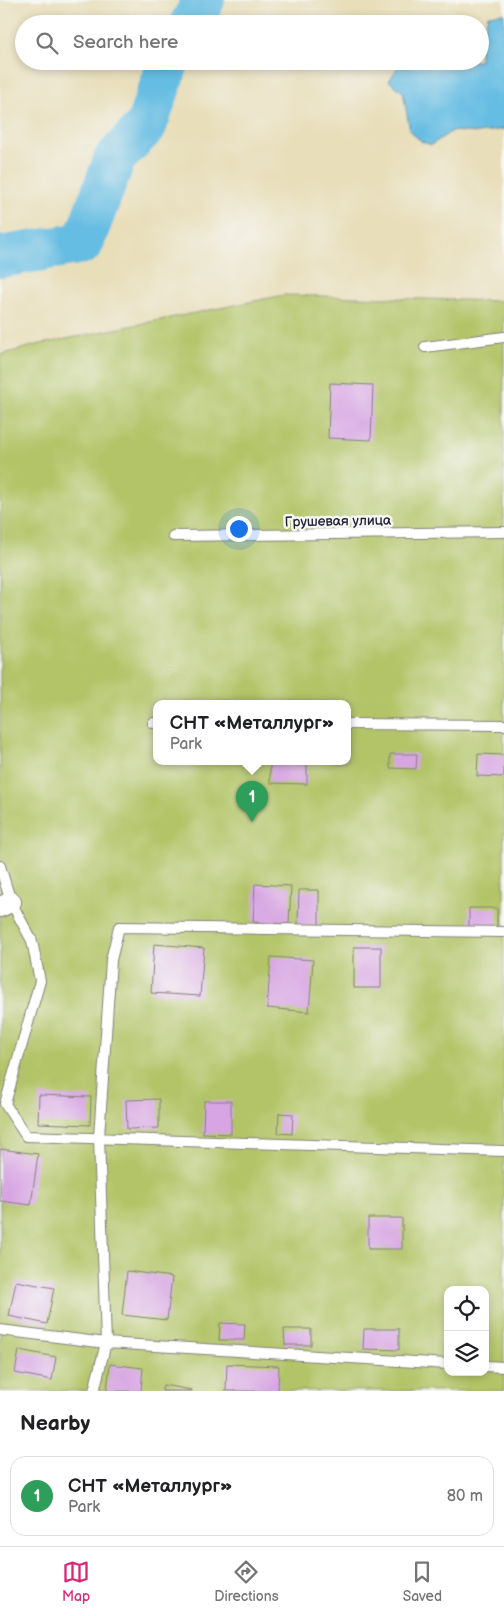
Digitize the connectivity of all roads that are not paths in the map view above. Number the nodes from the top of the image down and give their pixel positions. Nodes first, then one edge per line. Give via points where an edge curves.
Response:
1 (504, 337) edge
2 (425, 347) dead end
3 (504, 532) edge
4 (173, 536) dead end
5 (351, 724) edge
6 (504, 725) edge
7 (0, 866) edge
8 (6, 904) edge
9 (504, 932) edge
10 (99, 1137) junction
11 (504, 1151) edge
12 (0, 1330) edge
13 (106, 1343) junction
14 (444, 1364) edge
15 (489, 1366) edge
16 (504, 1367) edge
17 (94, 1391) edge

1 - 2 lane
3 - 4 lane, Грушевая улица
5 - 6 lane
7 - 8 lane
8 - 10 lane via 32,942 40,981 5,1104 26,1136
9 - 10 lane via 119,927 111,960
10 - 11 lane
10 - 13 lane
12 - 13 lane
13 - 14 lane
13 - 17 lane
15 - 16 lane

